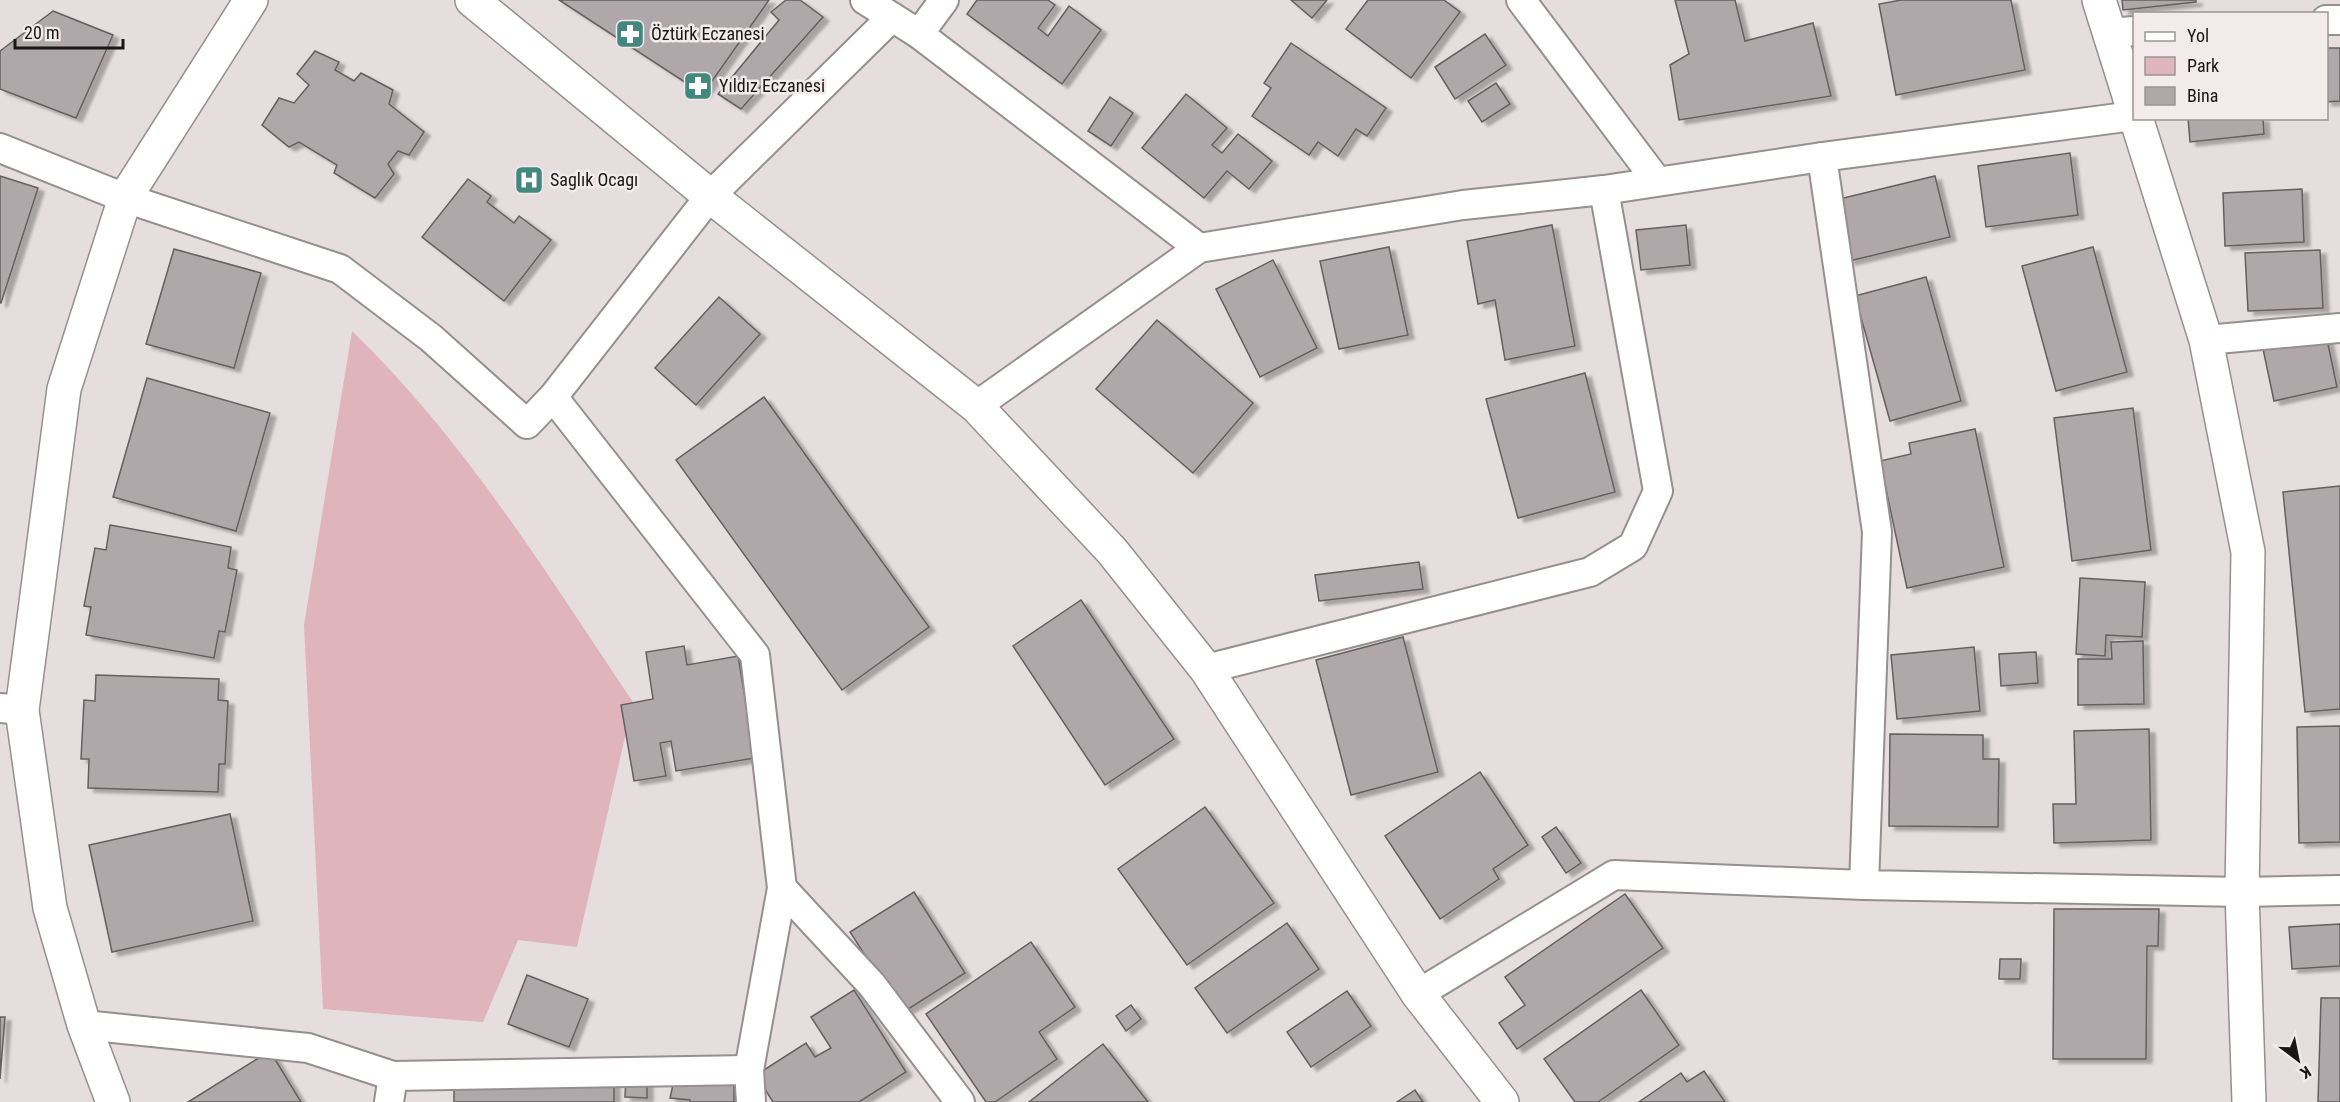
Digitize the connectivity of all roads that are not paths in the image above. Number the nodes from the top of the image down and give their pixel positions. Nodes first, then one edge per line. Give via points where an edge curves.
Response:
1 (251, 0) edge
2 (472, 0) edge
3 (865, 0) edge
4 (944, 0) edge
5 (1521, 0) edge
6 (2099, 0) edge
7 (892, 17) junction
8 (2121, 32) edge
9 (919, 34) junction
10 (2133, 116) edge
11 (2134, 120) edge
12 (0, 148) edge
13 (1822, 157) junction
14 (1657, 181) junction
15 (1604, 190) junction
16 (710, 196) junction
17 (124, 198) junction
18 (1199, 248) junction
19 (2340, 328) edge
20 (2206, 340) junction
21 (553, 397) junction
22 (976, 406) junction
23 (1206, 669) junction
24 (11, 709) edge
25 (1864, 885) junction
26 (782, 888) junction
27 (2340, 890) edge
28 (2242, 892) junction
29 (1418, 994) junction
30 (84, 1025) junction
31 (749, 1070) junction
32 (391, 1089) edge
33 (113, 1102) edge
34 (751, 1102) edge
35 (960, 1102) edge
36 (1502, 1102) edge
37 (2249, 1102) edge

1 - 17 street
2 - 16 street
3 - 7 street
4 - 9 street
5 - 14 street
6 - 8 street
7 - 9 street
7 - 16 street
8 - 10 street
9 - 18 street
10 - 13 street
11 - 20 street
12 - 17 street
13 - 14 street
13 - 25 street via 1877,532
14 - 15 street
15 - 18 street via 1463,205
15 - 23 street via 1658,492 1633,546 1590,572
16 - 21 street
16 - 22 street
17 - 21 street via 340,269 431,338 527,424
17 - 24 street via 64,389
18 - 22 street
19 - 20 street
20 - 28 street via 2248,552
21 - 26 street via 755,655
22 - 23 street via 1112,551
23 - 29 street
24 - 30 street via 50,908
25 - 28 street
25 - 29 street via 1614,875
26 - 31 street
26 - 35 street via 872,985
27 - 28 street
28 - 37 street
29 - 36 street
30 - 32 street via 308,1048
30 - 33 street
31 - 32 street
31 - 34 street

